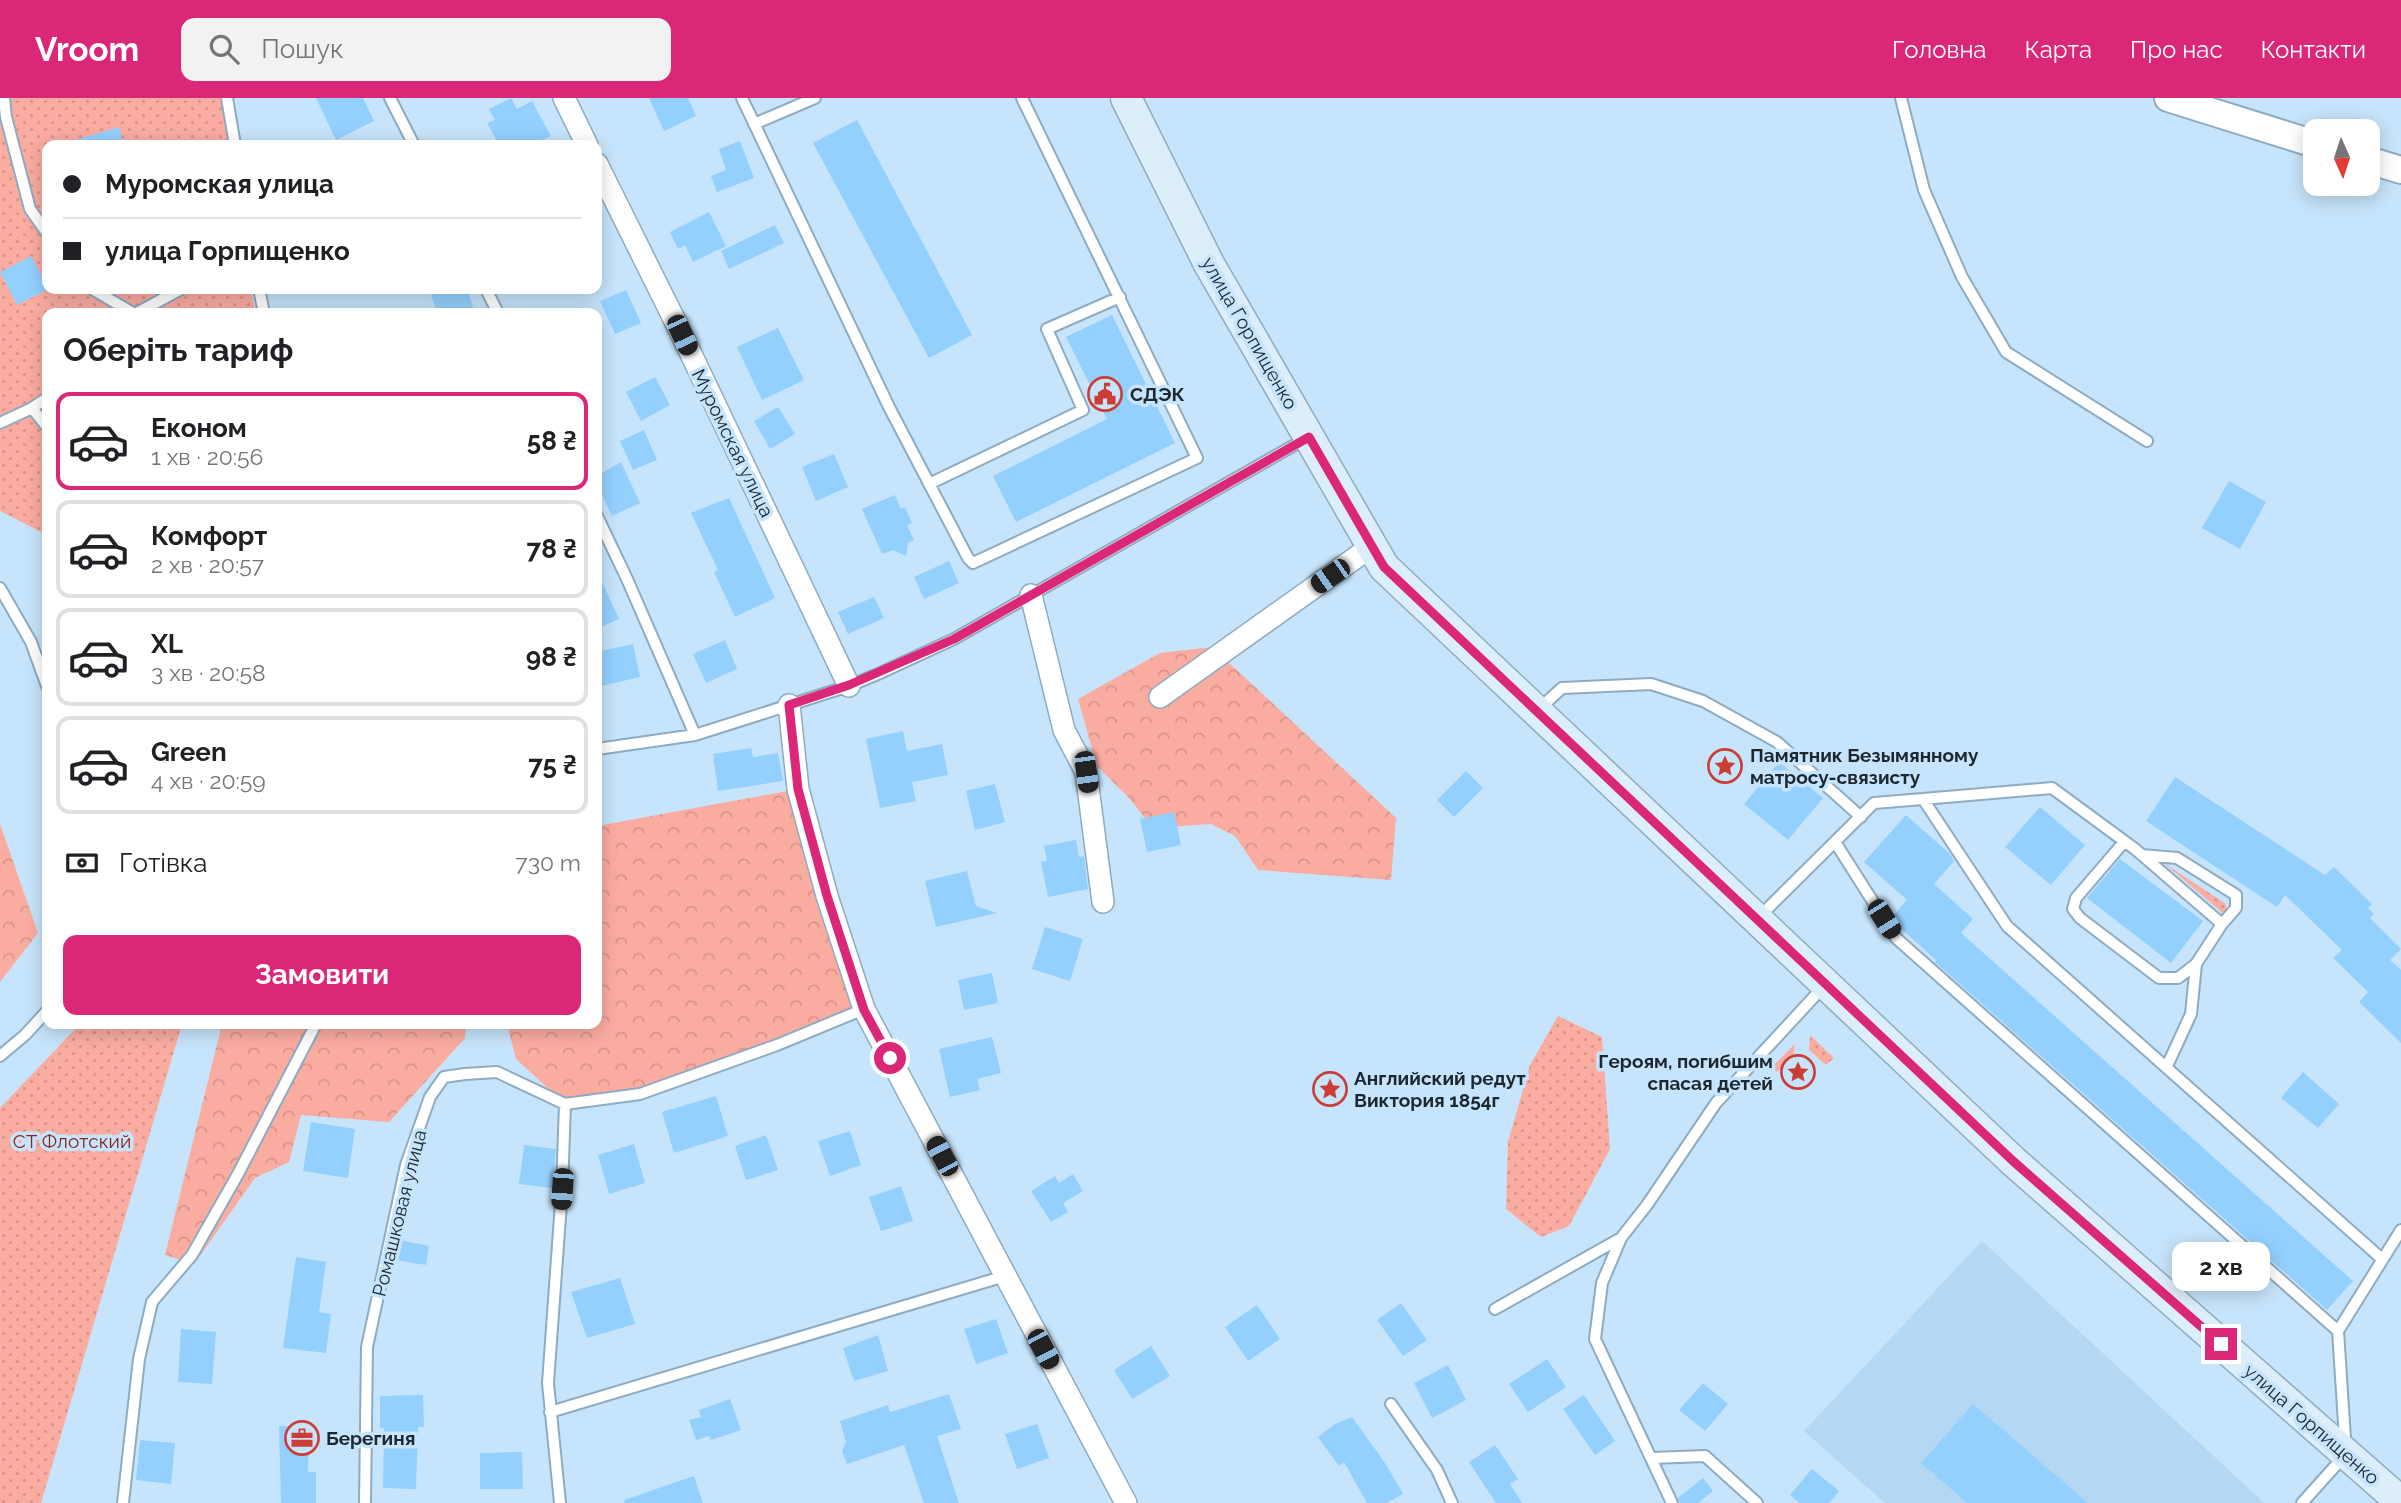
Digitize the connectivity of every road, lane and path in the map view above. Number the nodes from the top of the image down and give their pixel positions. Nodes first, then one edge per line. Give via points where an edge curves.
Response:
1 (4, 98) edge
2 (228, 98) edge
3 (390, 98) edge
4 (564, 98) edge
5 (742, 98) edge
6 (815, 98) edge
7 (1022, 98) edge
8 (1126, 98) edge
9 (1901, 98) edge
10 (2168, 98) edge
11 (754, 124) junction
12 (234, 140) edge
13 (411, 140) edge
14 (585, 140) edge
15 (2303, 140) edge
16 (2380, 164) edge
17 (2401, 170) edge
18 (602, 174) edge
19 (42, 226) edge
20 (101, 294) edge
21 (171, 294) edge
22 (1120, 296) junction
23 (126, 308) edge
24 (145, 308) edge
25 (42, 401) edge
26 (32, 408) junction
27 (3, 420) edge
28 (42, 421) edge
29 (1309, 437) junction
30 (2147, 441) dead end
31 (929, 484) junction
32 (602, 526) edge
33 (1372, 546) junction
34 (0, 588) edge
35 (1031, 595) junction
36 (42, 672) edge
37 (849, 685) junction
38 (1160, 697) dead end
39 (789, 705) junction
40 (1537, 711) junction
41 (695, 735) junction
42 (602, 749) edge
43 (1923, 799) junction
44 (1861, 817) junction
45 (1835, 842) junction
46 (2124, 842) junction
47 (2142, 855) junction
48 (1103, 902) dead end
49 (1757, 919) junction
50 (2222, 925) junction
51 (2196, 964) junction
52 (1826, 984) junction
53 (864, 1010) junction
54 (42, 1016) edge
55 (313, 1029) edge
56 (0, 1056) edge
57 (2167, 1066) junction
58 (565, 1104) junction
59 (2401, 1230) edge
60 (1621, 1238) junction
61 (2382, 1259) junction
62 (1005, 1276) junction
63 (1494, 1309) dead end
64 (2338, 1331) junction
65 (1391, 1404) dead end
66 (550, 1412) junction
67 (2346, 1454) junction
68 (1652, 1458) junction
69 (2401, 1502) edge
70 (123, 1503) edge
71 (365, 1503) edge
72 (559, 1503) edge
73 (1126, 1503) edge
74 (1452, 1503) edge
75 (1672, 1503) edge
76 (1757, 1503) edge
77 (2302, 1503) edge

1 - 19 lane via 30,209
2 - 12 lane
3 - 13 lane
4 - 14 street
5 - 11 lane
6 - 11 lane
7 - 22 lane
8 - 29 main road, улица Горпищенко via 1209,264
9 - 30 lane via 1924,190 1962,277 2006,352
10 - 15 street
11 - 31 lane
16 - 17 street
18 - 37 street, Муромская улица
20 - 23 lane
21 - 24 lane
22 - 31 lane via 1047,329 1083,410
22 - 31 lane via 1197,458 973,563
25 - 26 lane
26 - 27 lane
26 - 28 lane
29 - 33 main road, улица Горпищенко
29 - 35 lane
32 - 41 lane
33 - 38 street
33 - 40 main road, улица Горпищенко via 1384,567
34 - 36 lane via 31,642
35 - 37 lane via 954,639
35 - 48 street via 1064,730 1086,772
37 - 39 lane
39 - 41 lane
39 - 53 street via 798,789
40 - 44 lane via 1562,688 1651,684 1703,701 1777,742
40 - 49 main road, улица Горпищенко
41 - 42 lane
43 - 44 lane via 1874,803
43 - 46 lane via 2052,788
43 - 57 lane via 2007,926
44 - 45 lane
45 - 49 lane
45 - 64 lane via 1896,938
46 - 47 lane
46 - 51 lane via 2076,898 2073,909 2159,978 2178,978
47 - 50 lane
47 - 50 lane via 2177,858 2236,895 2236,908
49 - 52 main road, улица Горпищенко
50 - 51 lane
51 - 57 lane via 2191,1014
52 - 60 lane via 1716,1103
52 - 67 main road, улица Горпищенко via 2013,1161
53 - 58 lane via 639,1094
53 - 62 street
54 - 56 lane
55 - 70 lane via 192,1255 152,1302 139,1359
57 - 61 lane
58 - 66 lane
58 - 71 lane, Ромашковая улица via 497,1072 444,1077 430,1097 407,1165 367,1347
59 - 61 lane
60 - 63 lane
60 - 68 lane via 1602,1283 1595,1339
61 - 64 lane
62 - 66 lane
62 - 73 street
64 - 67 lane
65 - 74 lane via 1437,1470
66 - 72 lane
67 - 69 main road, улица Горпищенко
67 - 77 lane
68 - 75 lane
68 - 76 lane via 1705,1456

